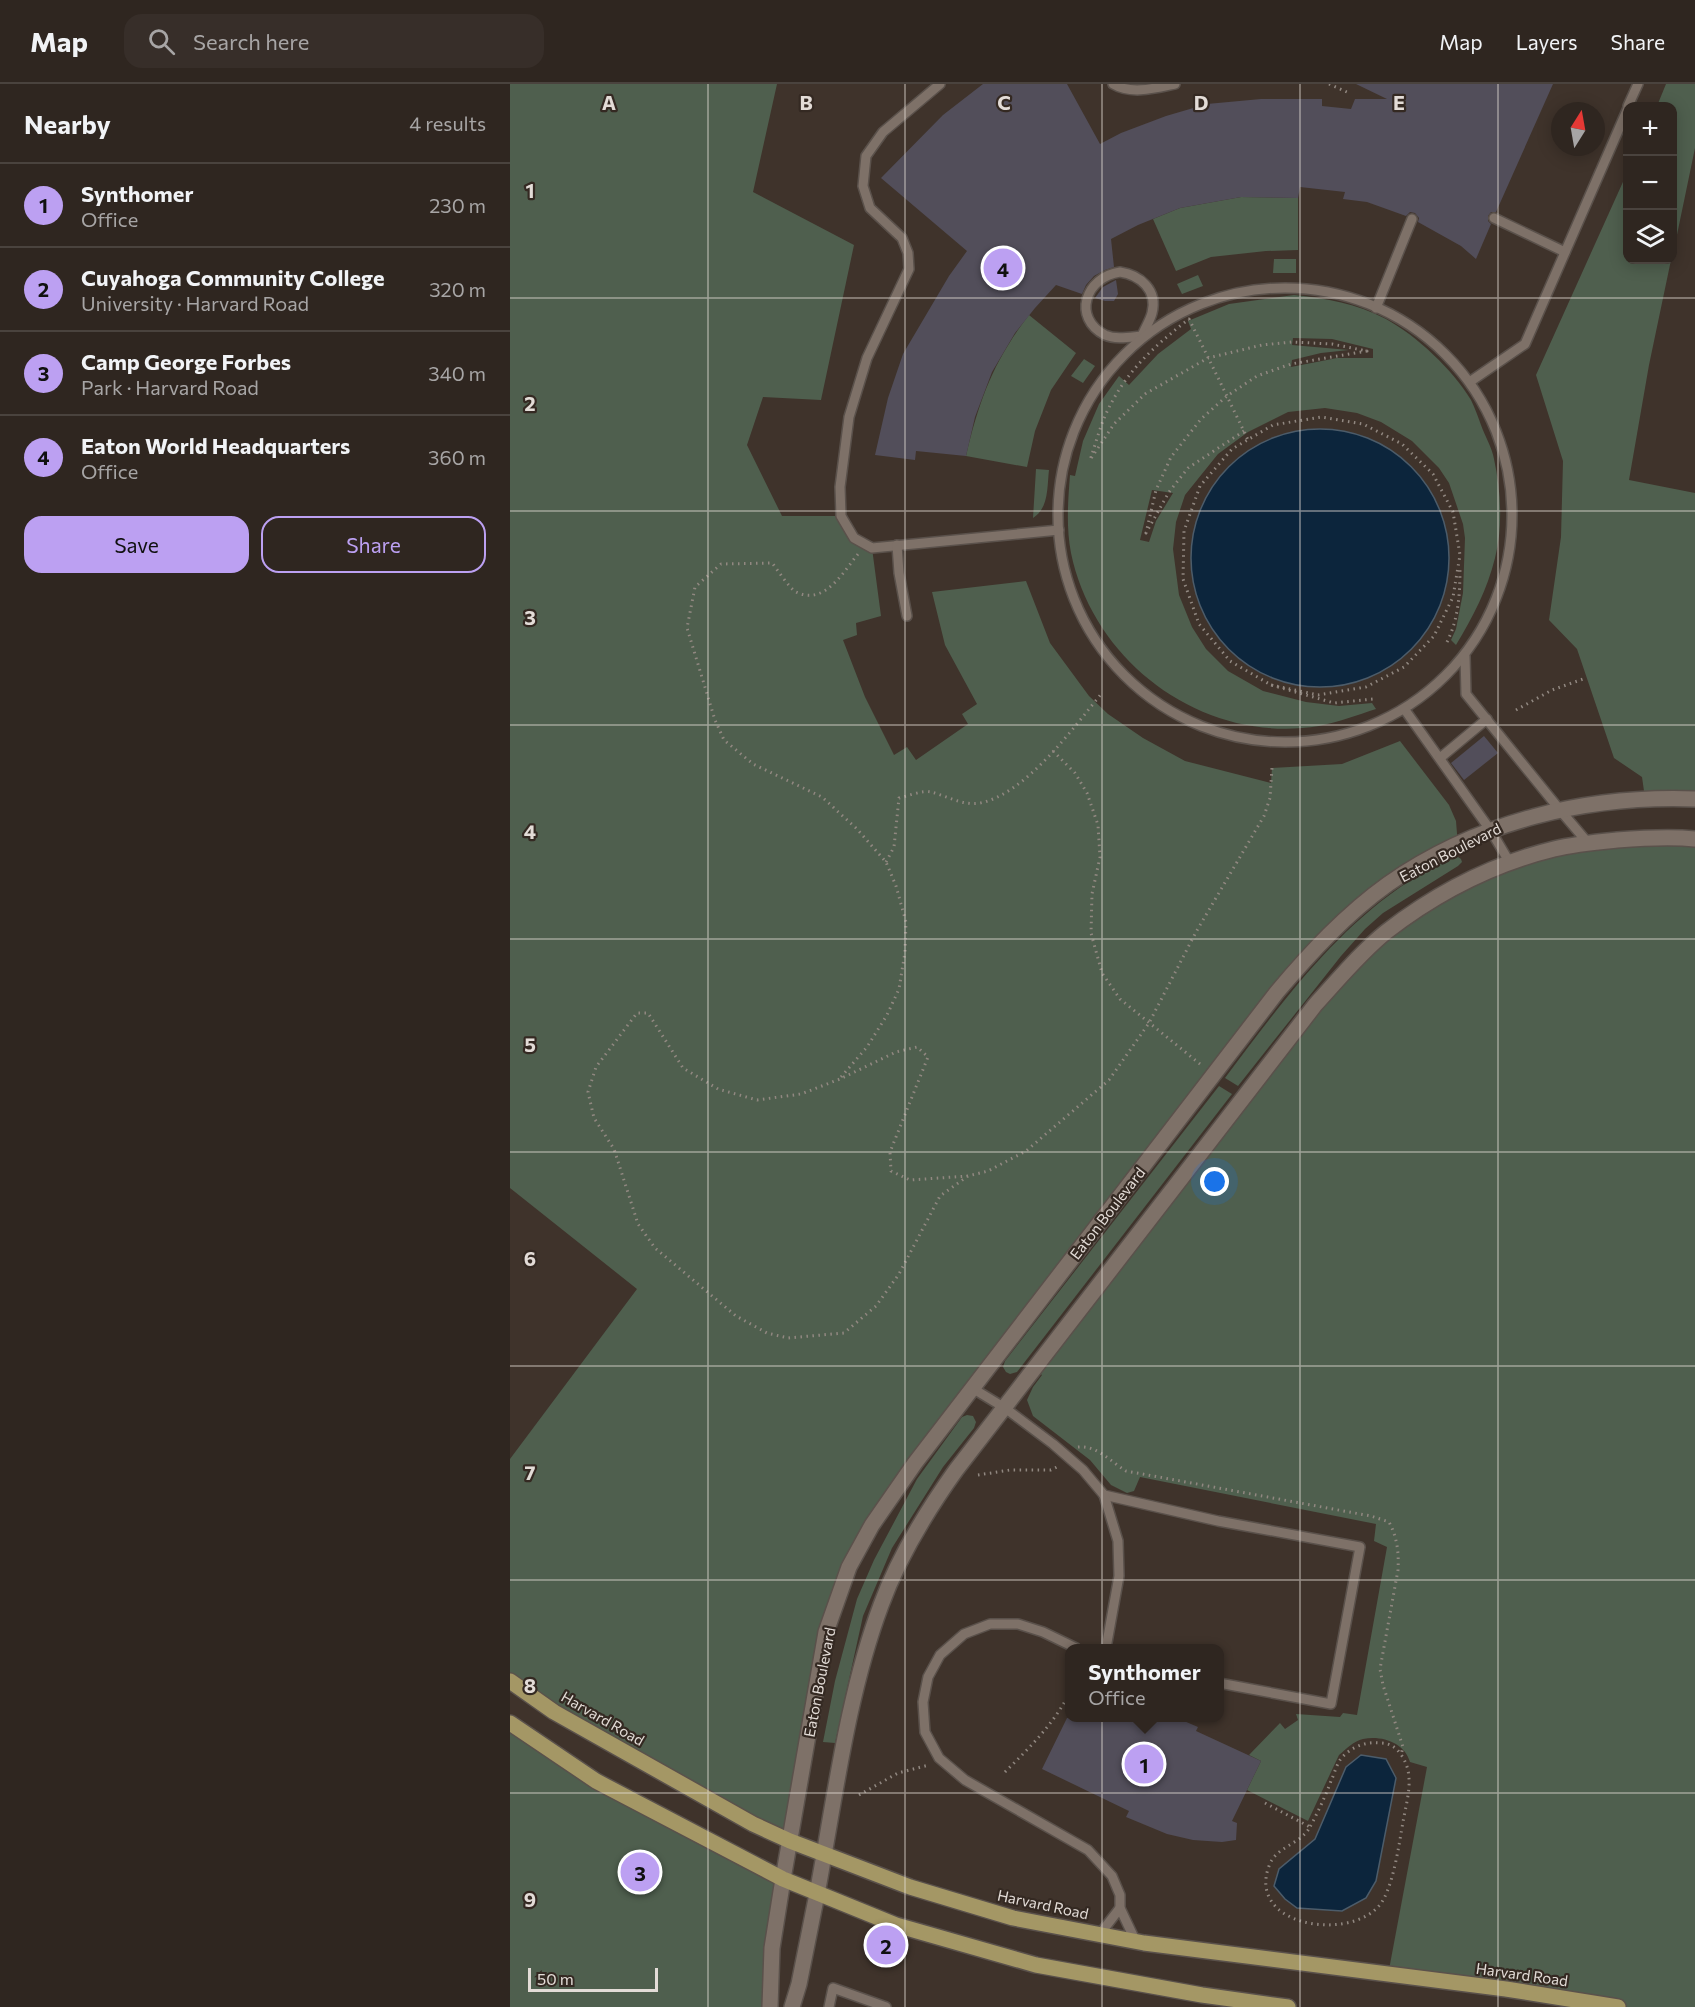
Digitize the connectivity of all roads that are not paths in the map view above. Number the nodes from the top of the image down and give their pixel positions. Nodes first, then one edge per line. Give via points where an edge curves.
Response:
1 (940, 84) edge
2 (1113, 84) edge
3 (1175, 84) edge
4 (1638, 84) edge
5 (1630, 102) edge
6 (1623, 118) edge
7 (1494, 218) dead end
8 (1412, 219) dead end
9 (1564, 252) junction
10 (1376, 308) junction
11 (1142, 336) junction
12 (1471, 381) junction
13 (1059, 530) junction
14 (897, 545) junction
15 (907, 616) dead end
16 (1465, 656) junction
17 (1404, 710) junction
18 (1487, 719) junction
19 (1440, 758) junction
20 (1695, 798) edge
21 (1560, 810) junction
22 (1491, 831) junction
23 (1695, 838) edge
24 (1588, 843) junction
25 (1510, 863) junction
26 (972, 1388) junction
27 (1005, 1408) junction
28 (1104, 1496) junction
29 (1068, 1644) edge
30 (1107, 1644) edge
31 (510, 1681) edge
32 (1224, 1684) edge
33 (510, 1723) edge
34 (790, 1841) junction
35 (824, 1854) junction
36 (783, 1879) junction
37 (817, 1894) junction
38 (1120, 1908) junction
39 (1100, 1934) junction
40 (1136, 1942) junction
41 (770, 2007) edge
42 (792, 2007) edge
43 (829, 2007) edge
44 (886, 2007) edge
45 (1288, 2007) edge
46 (1618, 2007) edge

1 - 14 lane via 883,132 866,156 863,186 870,208 902,238 909,269 867,358 849,417 840,487 842,516 854,538 872,548
2 - 3 lane via 1149,90
4 - 5 lane
6 - 9 lane
7 - 9 lane
8 - 10 lane
9 - 12 lane via 1525,344
10 - 11 lane via 1352,296 1279,286 1207,300
10 - 12 lane via 1419,329
11 - 11 lane via 1153,305 1147,285 1130,273 1110,273 1100,279 1087,297 1090,320 1106,335
11 - 13 lane via 1099,381 1070,436 1057,497
12 - 16 lane via 1504,447 1514,520 1501,592
13 - 14 lane
13 - 17 lane via 1060,559 1081,618 1117,670 1166,709 1223,734 1285,743 1338,735 1387,720
14 - 15 lane
16 - 17 lane via 1437,686
16 - 18 lane via 1466,694
17 - 19 lane
18 - 19 lane
18 - 21 lane
19 - 22 lane
20 - 21 street, Eaton Boulevard via 1627,799
21 - 22 street, Eaton Boulevard
21 - 24 lane
22 - 25 lane
22 - 26 street, Eaton Boulevard via 1388,885 1300,965
23 - 24 street
24 - 25 street
25 - 27 street via 1426,904 1385,933 1346,970
26 - 27 lane
26 - 34 street, Eaton Boulevard via 872,1525 849,1567 826,1632
27 - 28 lane via 1083,1470
27 - 35 street via 930,1505 880,1605 855,1690
28 - 30 lane via 1118,1541 1119,1576
28 - 32 lane via 1360,1547 1332,1704
29 - 38 lane via 1018,1624 990,1624 964,1634 940,1655 928,1677 923,1702 925,1732 939,1758 966,1780 1088,1850 1112,1876 1120,1895
31 - 34 main road, Harvard Road via 554,1712
33 - 36 main road via 596,1781
34 - 35 main road, Harvard Road
34 - 36 street, Eaton Boulevard
35 - 37 street
35 - 39 main road, Harvard Road via 910,1887 1013,1918
36 - 37 main road
36 - 41 street, Eaton Boulevard via 772,1948
37 - 42 street
37 - 45 main road via 896,1925 1036,1965
38 - 39 lane
38 - 40 lane
39 - 40 main road, Harvard Road
40 - 46 main road, Harvard Road
43 - 44 lane via 832,1988

